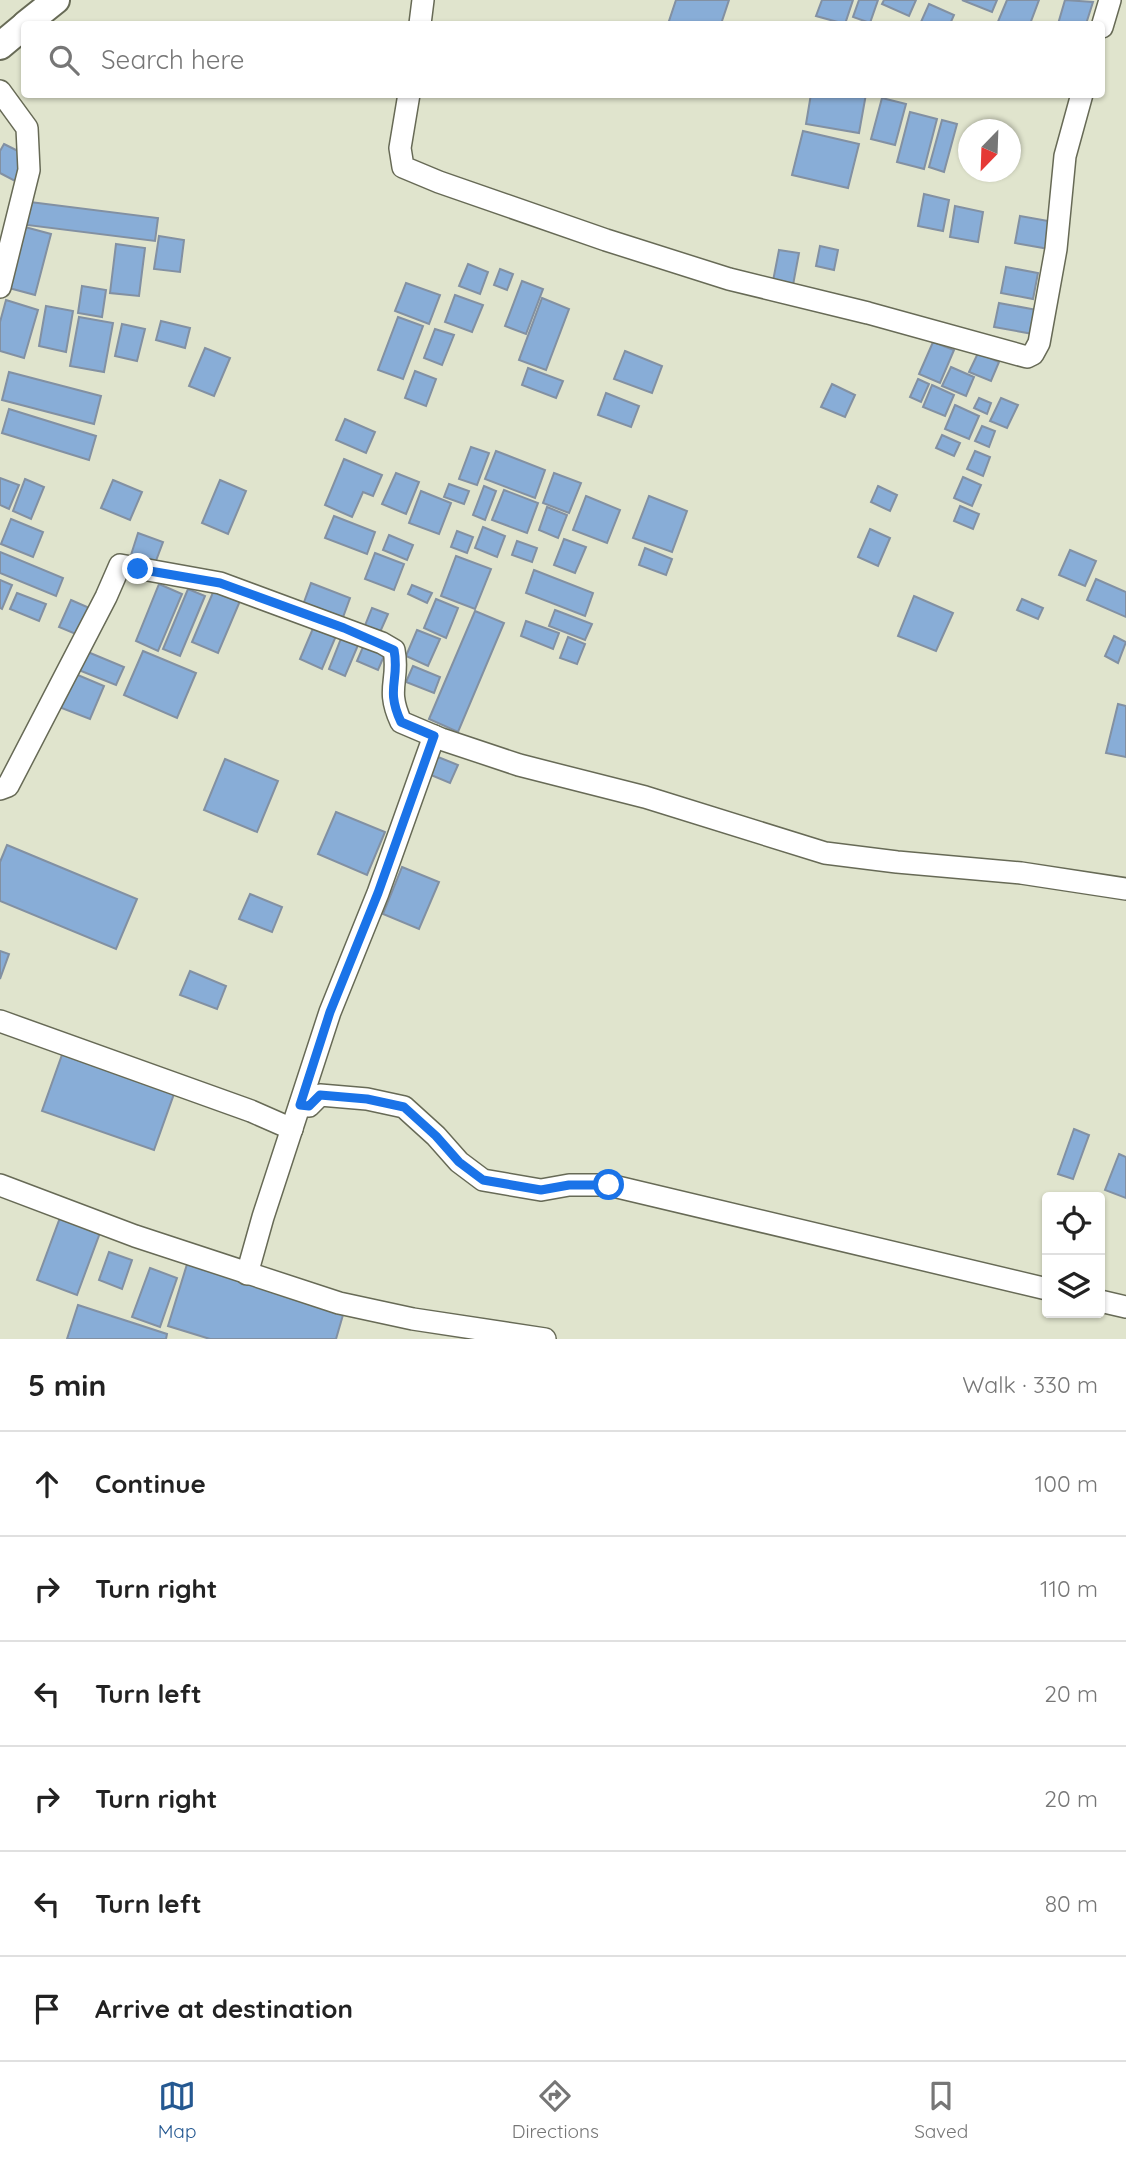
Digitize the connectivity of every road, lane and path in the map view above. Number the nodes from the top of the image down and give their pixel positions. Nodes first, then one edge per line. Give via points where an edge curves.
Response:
1 (56, 0) edge
2 (423, 0) edge
3 (1110, 0) edge
4 (30, 21) edge
5 (420, 21) edge
6 (1103, 21) edge
7 (21, 29) edge
8 (0, 47) edge
9 (0, 91) edge
10 (408, 98) edge
11 (1081, 98) edge
12 (0, 287) edge
13 (434, 736) junction
14 (0, 789) edge
15 (1126, 889) edge
16 (0, 1021) edge
17 (300, 1105) junction
18 (292, 1129) junction
19 (0, 1185) edge
20 (247, 1274) junction
21 (1042, 1288) edge
22 (1105, 1302) edge
23 (1126, 1307) edge
24 (545, 1339) edge

1 - 4 street
2 - 5 street
3 - 6 street
7 - 8 street
9 - 12 street via 27,128 29,170
10 - 11 street via 400,148 403,167 729,279 1027,357 1039,343 1056,249 1065,156
13 - 14 street via 401,722 393,705 394,650 220,583 120,565 8,786
13 - 15 street via 825,853
13 - 17 street via 330,1012
16 - 18 street
17 - 18 street
17 - 21 street via 309,1106 320,1095 330,1095 404,1107 483,1180 541,1190 609,1185
18 - 20 street
19 - 20 street
20 - 24 street via 339,1303
22 - 23 street

